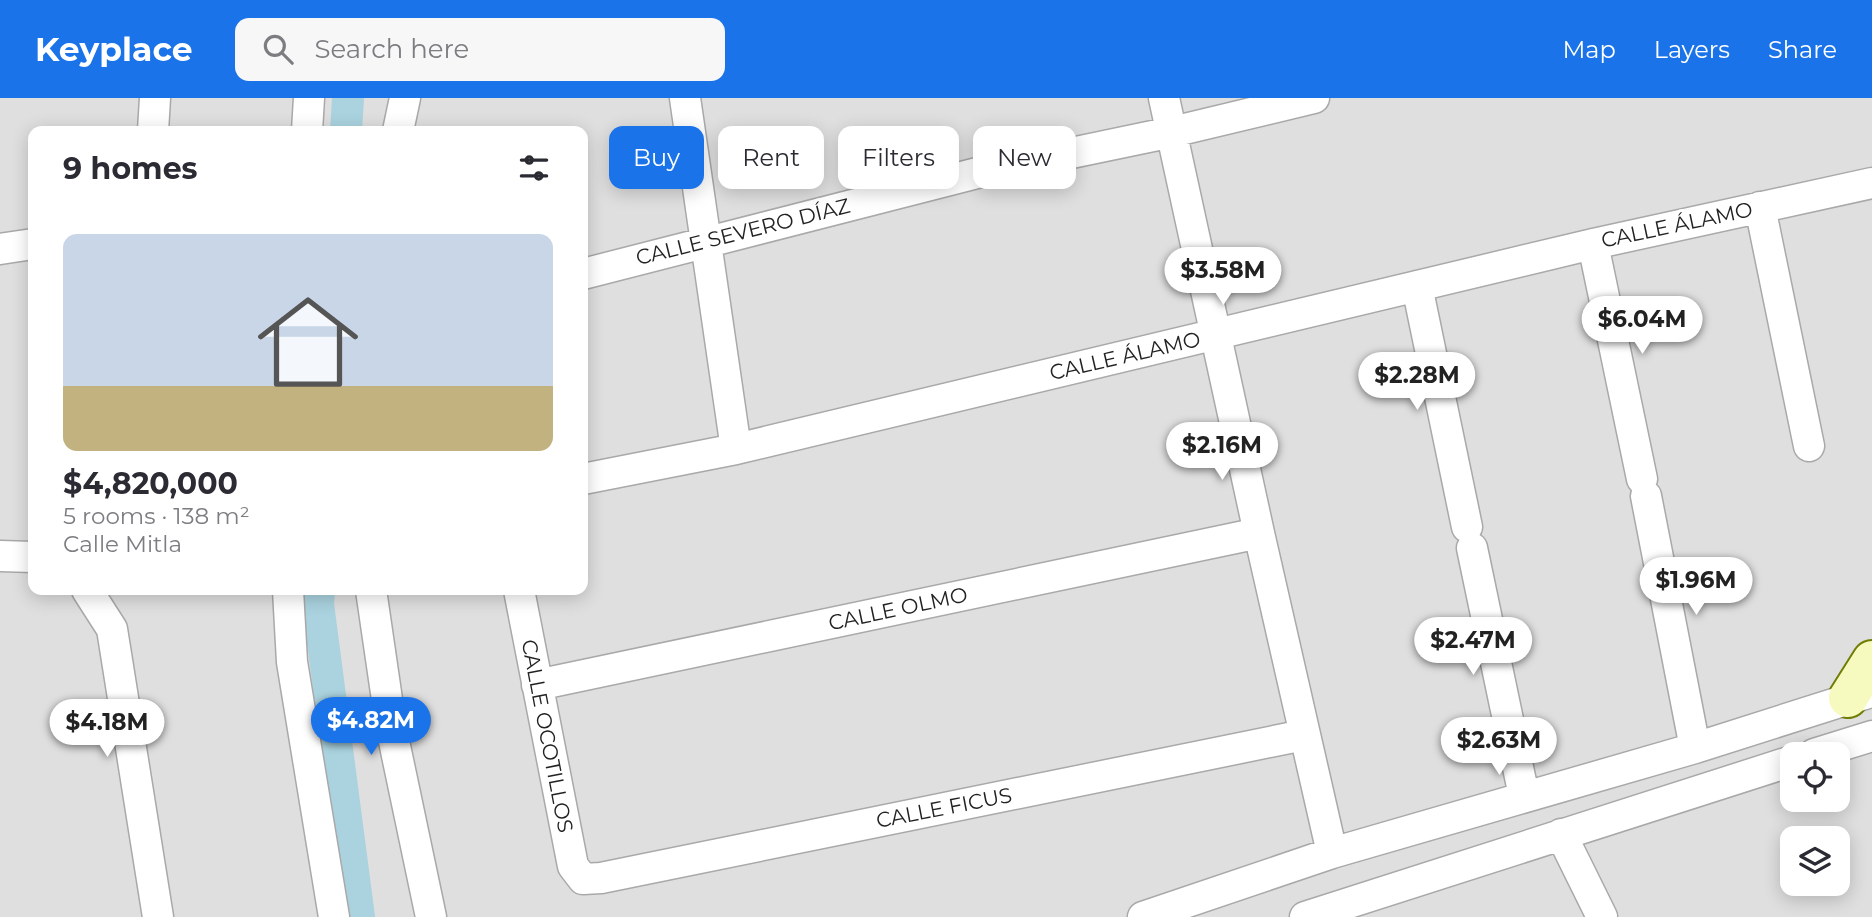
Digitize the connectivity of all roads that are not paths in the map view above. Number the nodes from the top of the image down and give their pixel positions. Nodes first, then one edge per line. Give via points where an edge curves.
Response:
1 (155, 98) edge
2 (309, 98) edge
3 (405, 98) edge
4 (685, 98) edge
5 (1164, 98) edge
6 (1314, 98) edge
7 (153, 126) edge
8 (307, 126) edge
9 (399, 126) edge
10 (1172, 132) junction
11 (1872, 183) edge
12 (1760, 207) junction
13 (707, 241) junction
14 (1593, 244) junction
15 (28, 245) edge
16 (0, 249) edge
17 (588, 273) edge
18 (1417, 286) junction
19 (1215, 335) junction
20 (1809, 446) dead end
21 (736, 449) junction
22 (588, 478) edge
23 (1259, 533) junction
24 (0, 556) edge
25 (28, 557) edge
26 (90, 595) edge
27 (288, 595) edge
28 (372, 595) edge
29 (520, 595) edge
30 (1872, 660) edge
31 (537, 685) junction
32 (1860, 695) edge
33 (1304, 735) junction
34 (1872, 736) edge
35 (1850, 743) edge
36 (1695, 748) junction
37 (1780, 765) edge
38 (1524, 796) junction
39 (1562, 834) junction
40 (1332, 853) junction
41 (583, 879) joint
42 (158, 917) edge
43 (334, 917) edge
44 (431, 917) edge
45 (1143, 917) edge
46 (1305, 917) edge
47 (1601, 917) edge

1 - 7 street
2 - 8 street
3 - 9 street
4 - 13 street
5 - 10 street
6 - 10 street, CALLE SEVERO DÍAZ
10 - 13 street, CALLE SEVERO DÍAZ via 985,171
10 - 19 street
11 - 12 street, CALLE ÁLAMO
12 - 14 street, CALLE ÁLAMO
12 - 20 street
13 - 17 street, CALLE SEVERO DÍAZ
13 - 21 street
14 - 18 street, CALLE ÁLAMO
14 - 36 street
15 - 16 street
18 - 19 street, CALLE ÁLAMO
18 - 38 street
19 - 21 street, CALLE ÁLAMO
19 - 23 street
21 - 22 street, CALLE ÁLAMO
23 - 31 street, CALLE OLMO
23 - 33 street
24 - 25 street
26 - 42 street via 112,629
27 - 43 street via 292,662
28 - 44 street via 391,727
29 - 31 street, CALLE OCOTILLOS
30 - 32 street
31 - 41 street, CALLE OCOTILLOS via 573,866
32 - 36 street
33 - 40 street
33 - 41 street, CALLE FICUS
34 - 35 street
36 - 38 street
37 - 39 street
38 - 40 street
39 - 46 street
39 - 47 street
40 - 45 street

